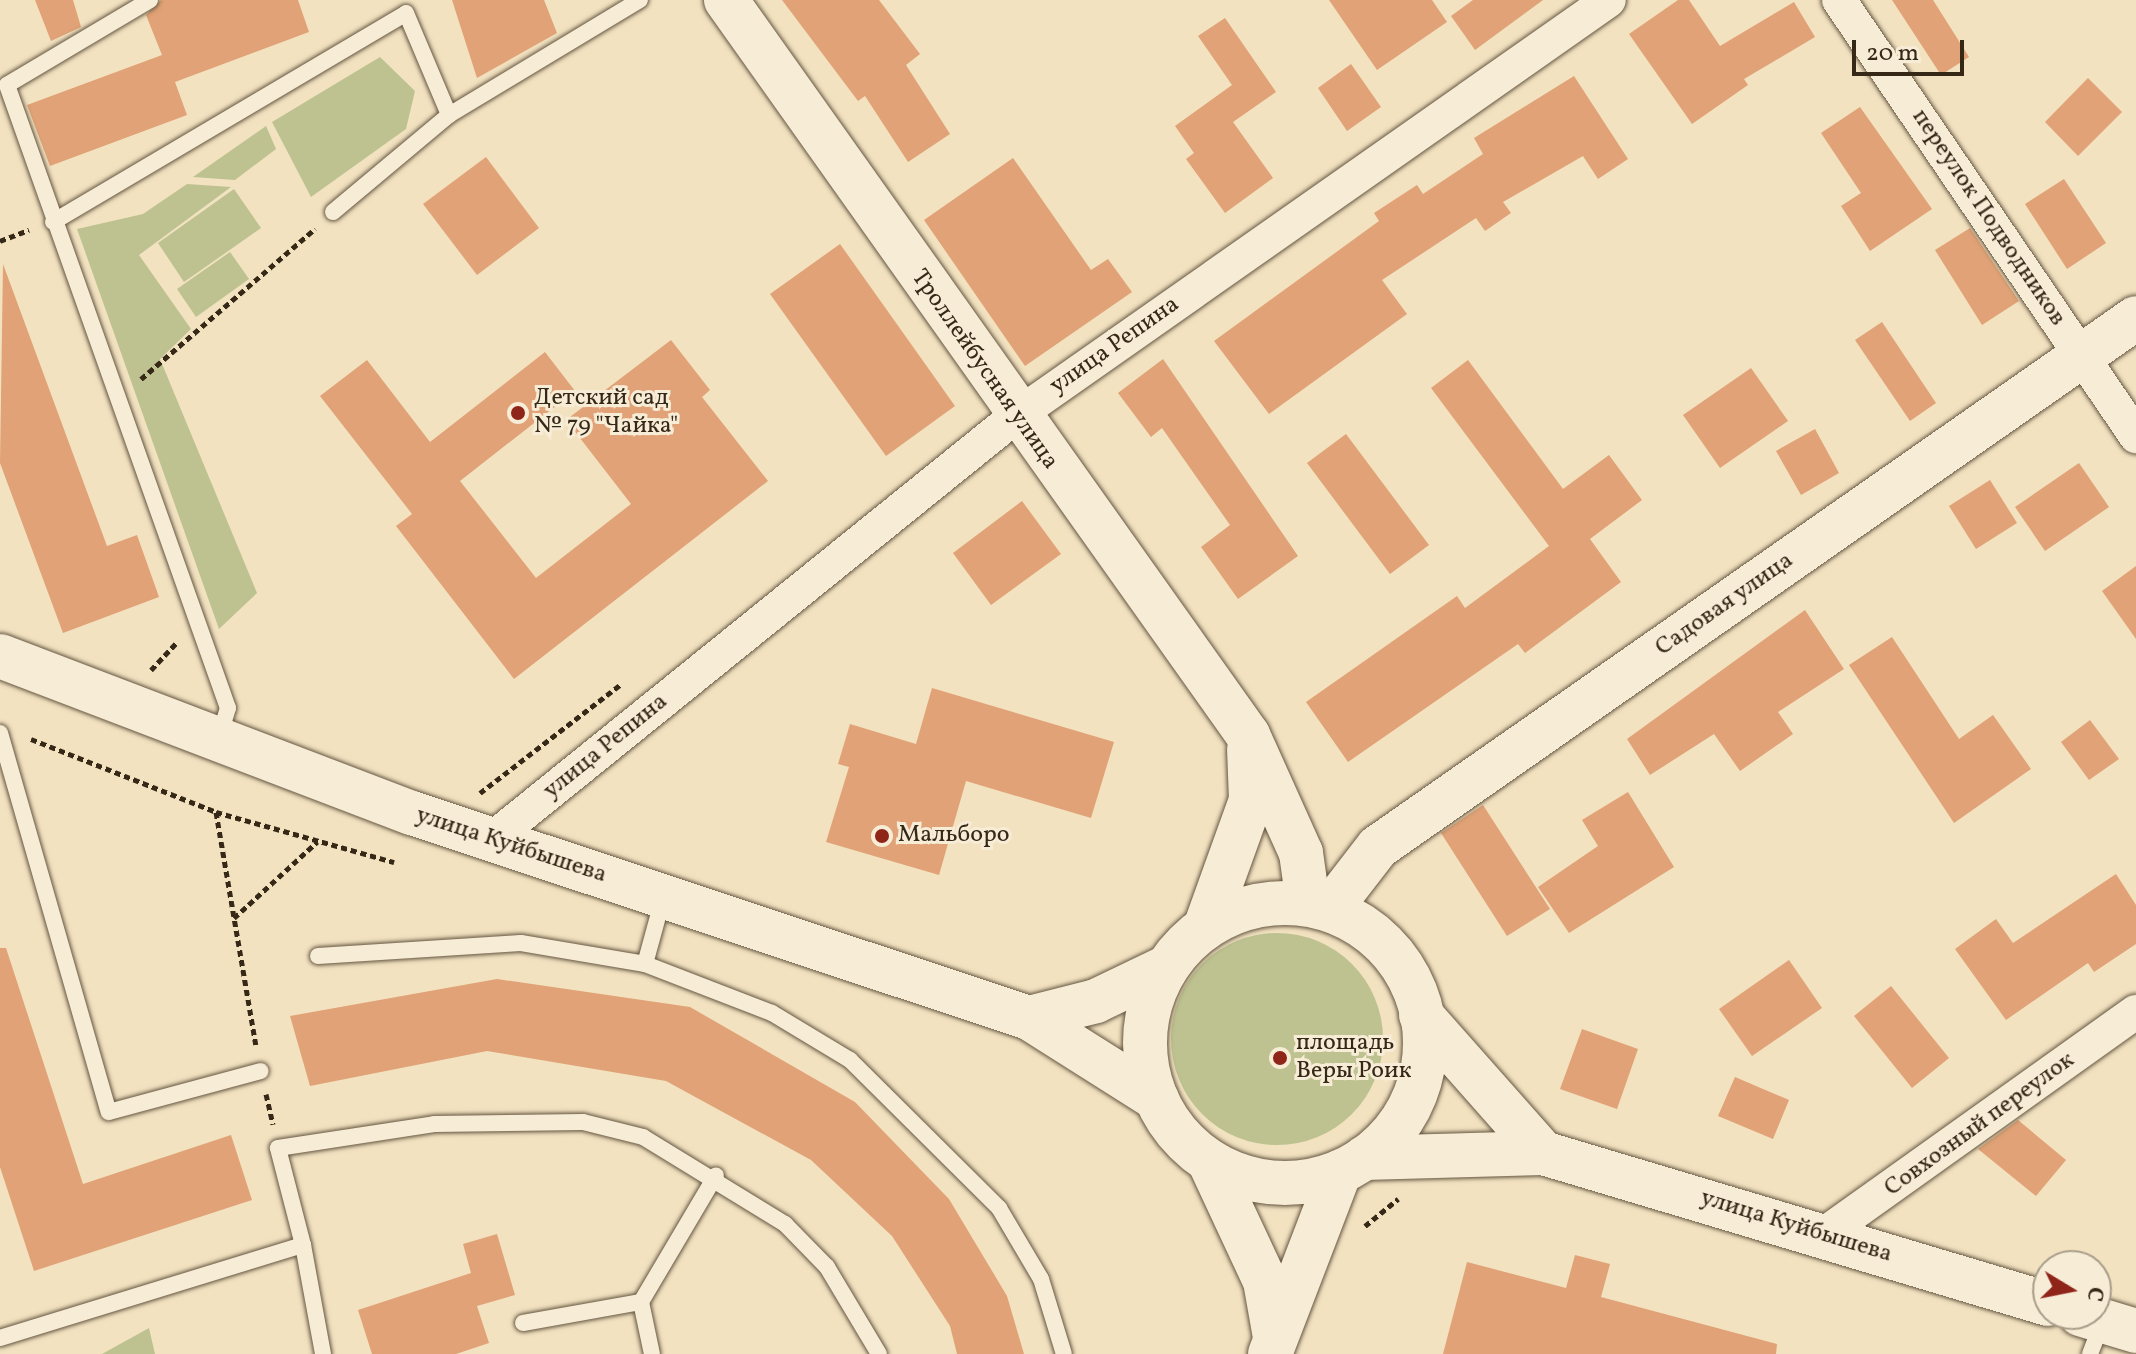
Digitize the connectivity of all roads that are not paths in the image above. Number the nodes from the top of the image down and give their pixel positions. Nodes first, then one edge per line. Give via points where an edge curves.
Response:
1 (150, 0) edge
2 (640, 0) edge
3 (726, 0) edge
4 (1609, 0) edge
5 (1839, 0) edge
6 (449, 115) junction
7 (333, 212) road end
8 (53, 222) junction
9 (2136, 318) edge
10 (2081, 356) junction
11 (1016, 416) junction
12 (2136, 436) edge
13 (0, 656) edge
14 (7, 733) edge
15 (1248, 735) junction
16 (218, 743) junction
17 (492, 839) junction
18 (663, 896) junction
19 (1319, 906) junction
20 (1205, 928) junction
21 (318, 956) dead end
22 (645, 964) junction
23 (1167, 967) junction
24 (2136, 1012) edge
25 (1421, 1015) junction
26 (1029, 1018) junction
27 (261, 1071) road end
28 (1157, 1099) junction
29 (1543, 1153) junction
30 (1209, 1161) junction
31 (1352, 1165) junction
32 (716, 1175) junction
33 (1823, 1235) junction
34 (303, 1245) junction
35 (2032, 1299) edge
36 (641, 1302) junction
37 (523, 1323) dead end
38 (0, 1338) edge
39 (1273, 1345) edge
40 (323, 1354) edge
41 (652, 1354) edge
42 (879, 1354) edge
43 (1064, 1354) edge

1 - 8 lane via 7,85
2 - 6 lane
3 - 11 main road, Троллейбусная улица
4 - 11 street, улица Репина
5 - 10 street, переулок Подводников
6 - 7 lane
6 - 8 lane via 406,13
8 - 16 lane via 228,708
9 - 10 main road, Садовая улица
10 - 12 street, переулок Подводников
10 - 19 main road, Садовая улица via 1378,847
11 - 15 main road, Троллейбусная улица
11 - 17 street, улица Репина
13 - 16 main road, улица Куйбышева
14 - 27 lane via 109,1112
15 - 19 main road, Троллейбусная улица
15 - 20 main road via 1251,800
16 - 17 main road, улица Куйбышева
17 - 18 main road, улица Куйбышева
18 - 22 lane
18 - 26 main road, улица Куйбышева
19 - 20 main road via 1255,906
19 - 25 main road via 1382,942 1407,976
20 - 23 main road
21 - 22 lane via 521,943
22 - 43 lane via 772,1013 872,1080 999,1208 1041,1279
23 - 26 main road via 1096,1001
23 - 28 main road via 1147,1018
24 - 33 street, Совхозный переулок
25 - 29 main road
25 - 31 main road via 1414,1095
26 - 28 main road, улица Куйбышева
28 - 30 main road
29 - 31 main road
29 - 33 main road, улица Куйбышева
30 - 31 main road via 1260,1181
30 - 39 main road via 1265,1281
31 - 39 main road
32 - 34 lane via 643,1137 583,1122 434,1124 278,1148
32 - 36 lane
32 - 42 lane via 785,1224 827,1267
33 - 35 main road, улица Куйбышева
34 - 38 lane
34 - 40 lane
36 - 37 lane
36 - 41 lane

